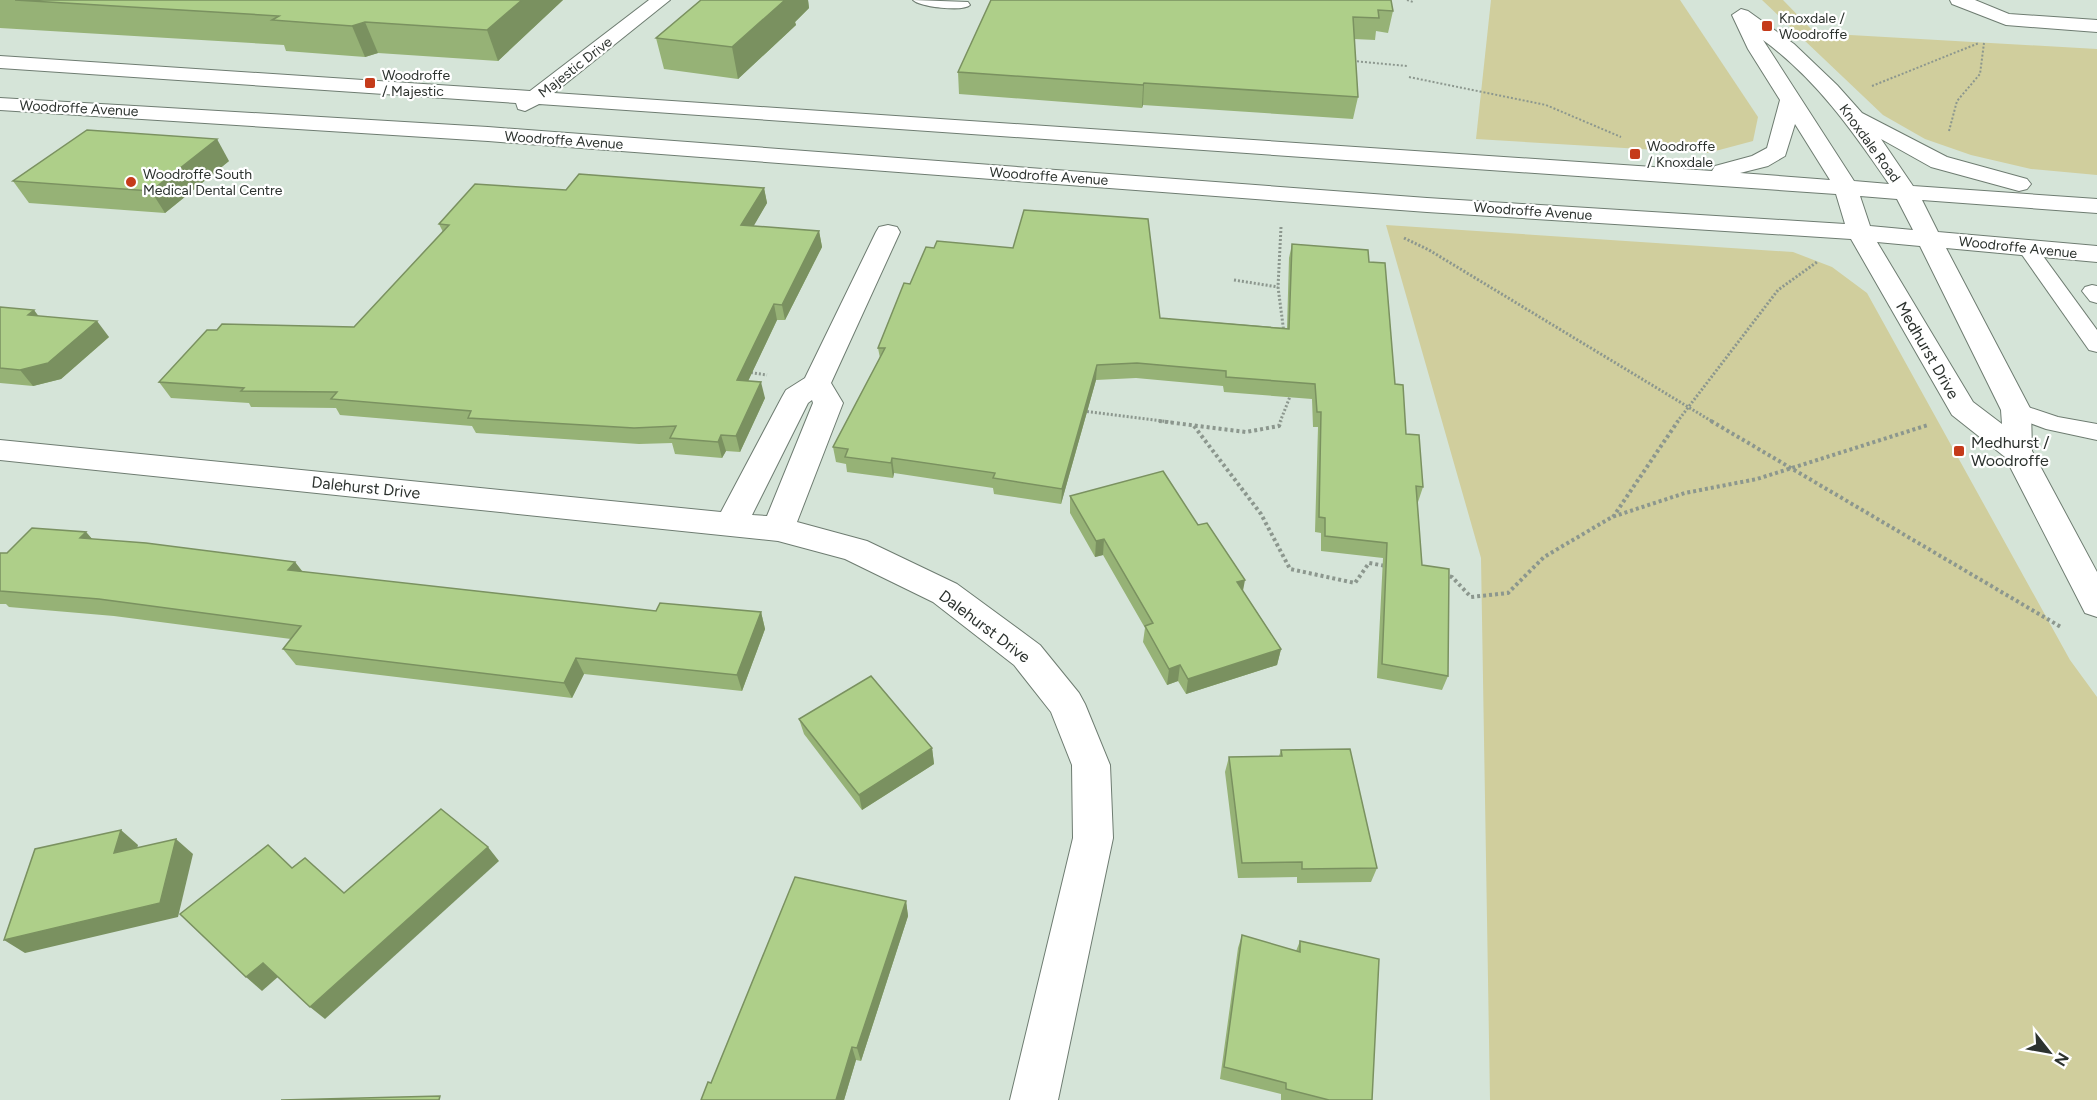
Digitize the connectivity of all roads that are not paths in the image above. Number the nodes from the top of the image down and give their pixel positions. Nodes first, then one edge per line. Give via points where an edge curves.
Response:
1 (661, 0) edge
2 (920, 0) edge
3 (1959, 0) edge
4 (963, 5) dead end
5 (1734, 7) edge
6 (2097, 26) edge
7 (0, 62) edge
8 (171, 74) junction
9 (1791, 98) junction
10 (533, 99) junction
11 (0, 104) edge
12 (117, 110) junction
13 (1853, 115) junction
14 (488, 134) junction
15 (1695, 177) junction
16 (1846, 187) junction
17 (1905, 191) junction
18 (2097, 205) edge
19 (888, 232) dead end
20 (1859, 232) junction
21 (1926, 238) junction
22 (2028, 249) junction
23 (2097, 254) edge
24 (2097, 292) edge
25 (2097, 297) edge
26 (2088, 321) edge
27 (2097, 345) edge
28 (817, 383) junction
29 (2016, 410) junction
30 (2097, 432) edge
31 (0, 450) edge
32 (2017, 451) junction
33 (731, 524) junction
34 (778, 529) junction
35 (2097, 604) edge
36 (1034, 1100) edge

1 - 10 main road, Majestic Drive
2 - 4 lane
3 - 6 main road via 2006,19
5 - 9 main road, Knoxdale Road
5 - 13 main road, Knoxdale Road via 1787,48
7 - 8 main road
8 - 10 main road
8 - 12 main road
9 - 15 main road via 1777,151 1760,161
9 - 16 main road, Knoxdale Road
10 - 14 main road, Majestic Drive
10 - 15 main road
11 - 12 main road, Woodroffe Avenue
12 - 14 main road, Woodroffe Avenue
13 - 17 main road, Knoxdale Road
13 - 18 main road via 1939,162
14 - 20 main road, Woodroffe Avenue via 1415,204
15 - 16 main road
16 - 17 main road
16 - 20 main road, Knoxdale Road
17 - 18 main road
17 - 21 main road, Knoxdale Road
19 - 28 main road
20 - 21 main road, Woodroffe Avenue
20 - 32 main road, Medhurst Drive via 1962,408
21 - 22 main road, Woodroffe Avenue
21 - 29 main road, Medhurst Drive
22 - 23 main road, Woodroffe Avenue
22 - 26 lane
24 - 25 lane via 2092,291
26 - 27 lane
28 - 33 main road via 796,397
28 - 34 main road via 828,403
29 - 30 lane via 2054,424
29 - 32 main road, Medhurst Drive
31 - 33 main road, Dalehurst Drive
32 - 35 main road, Medhurst Drive
33 - 34 main road, Dalehurst Drive
34 - 36 main road, Dalehurst Drive via 855,550 945,593 1028,655 1065,704 1091,765 1093,838

